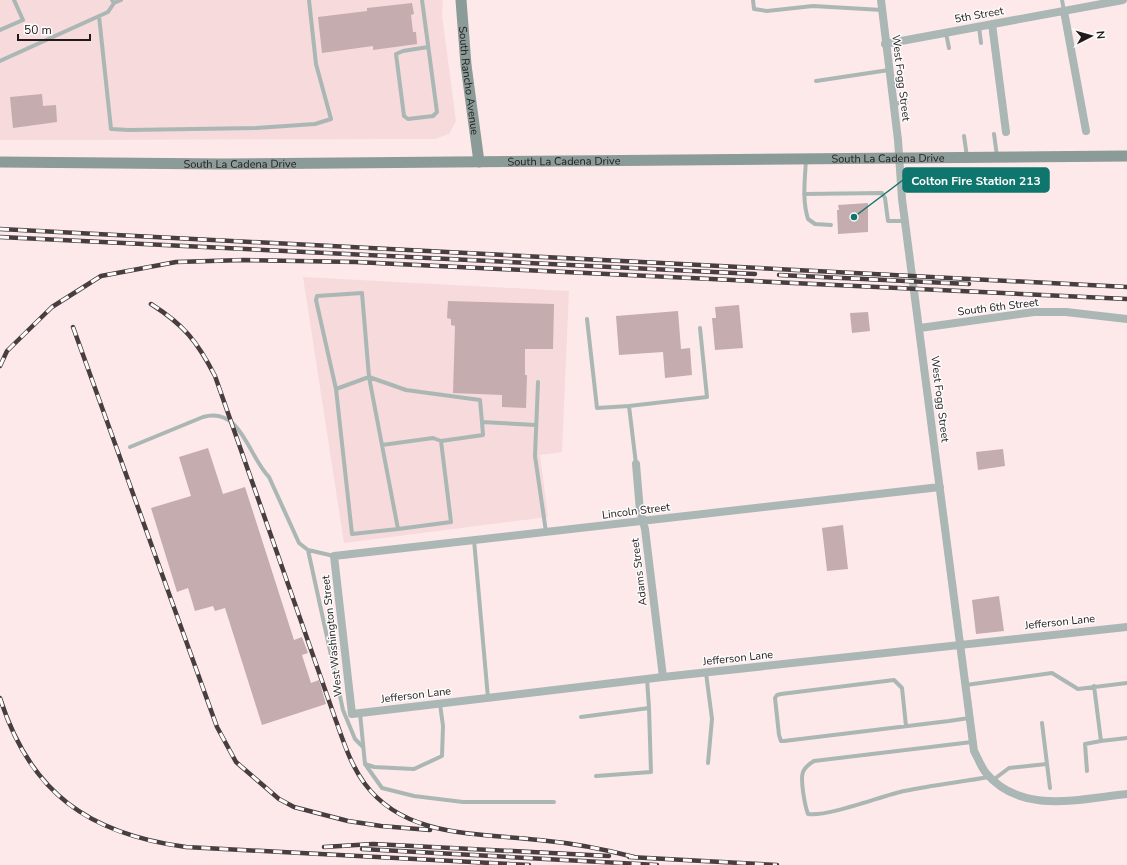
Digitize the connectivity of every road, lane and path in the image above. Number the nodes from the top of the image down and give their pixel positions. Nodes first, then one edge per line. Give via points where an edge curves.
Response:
1 (14, 0) edge
2 (121, 0) edge
3 (309, 0) edge
4 (422, 0) edge
5 (461, 0) edge
6 (753, 0) edge
7 (881, 0) edge
8 (1062, 0) edge
9 (1123, 0) edge
10 (113, 2) edge
11 (882, 10) junction
12 (1064, 11) junction
13 (99, 16) junction
14 (992, 24) junction
15 (979, 26) junction
16 (0, 30) edge
17 (946, 32) junction
18 (981, 43) dead end
19 (885, 44) junction
20 (428, 47) junction
21 (949, 48) dead end
22 (0, 61) edge
23 (889, 70) junction
24 (816, 82) dead end
25 (906, 102) dead end
26 (893, 104) junction
27 (1006, 132) dead end
28 (1086, 132) dead end
29 (994, 134) dead end
30 (964, 136) dead end
31 (1127, 156) edge
32 (997, 157) junction
33 (899, 158) junction
34 (967, 158) junction
35 (806, 159) junction
36 (0, 162) edge
37 (479, 162) junction
38 (804, 194) junction
39 (905, 221) junction
40 (831, 225) dead end
41 (587, 319) dead end
42 (1127, 319) edge
43 (700, 328) dead end
44 (920, 328) junction
45 (369, 377) junction
46 (538, 382) dead end
47 (336, 389) junction
48 (629, 406) junction
49 (482, 422) junction
50 (536, 425) junction
51 (441, 441) junction
52 (382, 445) junction
53 (130, 446) dead end
54 (636, 464) joint
55 (940, 487) junction
56 (644, 521) junction
57 (398, 529) junction
58 (546, 532) junction
59 (474, 540) junction
60 (308, 550) junction
61 (334, 556) junction
62 (1127, 627) edge
63 (960, 644) junction
64 (706, 672) junction
65 (663, 677) junction
66 (647, 679) junction
67 (1127, 683) edge
68 (965, 685) junction
69 (1094, 686) junction
70 (488, 698) junction
71 (440, 704) junction
72 (649, 708) junction
73 (356, 714) junction
74 (581, 717) dead end
75 (969, 718) junction
76 (1042, 723) dead end
77 (906, 726) junction
78 (1127, 738) edge
79 (972, 742) junction
80 (1101, 742) junction
81 (363, 747) junction
82 (708, 763) dead end
83 (365, 764) junction
84 (1047, 764) junction
85 (1087, 771) dead end
86 (596, 776) dead end
87 (992, 779) junction
88 (1050, 788) dead end
89 (1127, 794) edge
90 (554, 802) dead end

1 - 16 lane via 23,20
2 - 10 lane
3 - 13 lane via 316,64 331,119 314,124 256,128 111,128
4 - 20 lane
5 - 37 main road, South Rancho Avenue via 466,65
6 - 11 lane via 754,9 767,11 813,6
7 - 11 street, West Fogg Street
8 - 12 lane
9 - 12 street, 5th Street
10 - 13 lane via 108,12
11 - 19 street, West Fogg Street
12 - 14 street, 5th Street
12 - 28 street
13 - 22 lane
14 - 15 street, 5th Street
14 - 27 street
15 - 17 street, 5th Street
15 - 18 lane
17 - 19 street, 5th Street
17 - 21 lane
19 - 23 street, West Fogg Street
20 - 20 lane via 437,112 432,116 408,119 404,116 396,54
23 - 24 lane
23 - 26 street, West Fogg Street
25 - 26 lane
26 - 33 street, West Fogg Street
29 - 32 lane
30 - 34 lane
31 - 32 main road, South La Cadena Drive
32 - 34 main road, South La Cadena Drive
33 - 34 main road, South La Cadena Drive
33 - 35 main road, South La Cadena Drive
33 - 39 street, West Fogg Street
35 - 37 main road, South La Cadena Drive
35 - 38 lane
36 - 37 main road, South La Cadena Drive
38 - 39 lane via 882,193 888,221
38 - 40 lane via 804,208 808,220 815,224
39 - 44 street, West Fogg Street
41 - 48 lane via 597,408
42 - 44 street, South 6th Street via 1066,312 1034,312
43 - 48 lane via 707,397
44 - 55 street, West Fogg Street
45 - 47 lane
45 - 47 lane via 362,293 317,296
45 - 49 lane via 406,390 480,400
45 - 52 lane
46 - 50 lane
47 - 57 lane via 352,534
48 - 54 lane
49 - 50 lane
49 - 51 lane via 483,435
50 - 58 lane via 535,456
51 - 52 lane via 433,438
51 - 57 lane via 451,522
52 - 57 lane
53 - 60 lane via 203,417 224,416 237,426 262,470 269,477 299,543
54 - 56 street, Adams Street via 640,511
55 - 56 street, Lincoln Street
55 - 63 street, West Fogg Street
56 - 58 street, Lincoln Street
56 - 65 street, Adams Street
58 - 59 street, Lincoln Street
59 - 61 street, Lincoln Street
59 - 70 lane
60 - 61 lane
60 - 81 lane via 343,710 355,739
61 - 73 street, West Washington Street
62 - 63 street, Jefferson Lane
63 - 64 street, Jefferson Lane
63 - 68 street, West Fogg Street
64 - 65 street, Jefferson Lane
64 - 82 lane via 712,719
65 - 66 street, Jefferson Lane
66 - 70 street, Jefferson Lane
66 - 72 lane
67 - 69 lane
68 - 69 lane via 1052,674 1078,689
68 - 75 street, West Fogg Street
69 - 80 lane
70 - 71 street, Jefferson Lane
71 - 73 street, Jefferson Lane
71 - 83 lane via 443,726 442,756 414,769 374,767
72 - 74 lane
72 - 86 lane via 651,772
73 - 81 lane
75 - 77 lane
75 - 79 street, West Fogg Street
76 - 84 lane
77 - 77 lane via 781,741 775,698 781,694 894,680 902,688
78 - 80 lane
79 - 87 street, West Fogg Street via 974,751
79 - 87 lane via 814,761 802,773 805,807 808,814 815,815 903,791
80 - 85 lane via 1085,744
81 - 83 lane
83 - 90 lane via 382,788 414,796 463,802
84 - 87 lane via 1009,768
84 - 88 lane
87 - 89 street, West Fogg Street via 1005,790 1018,796 1044,802

